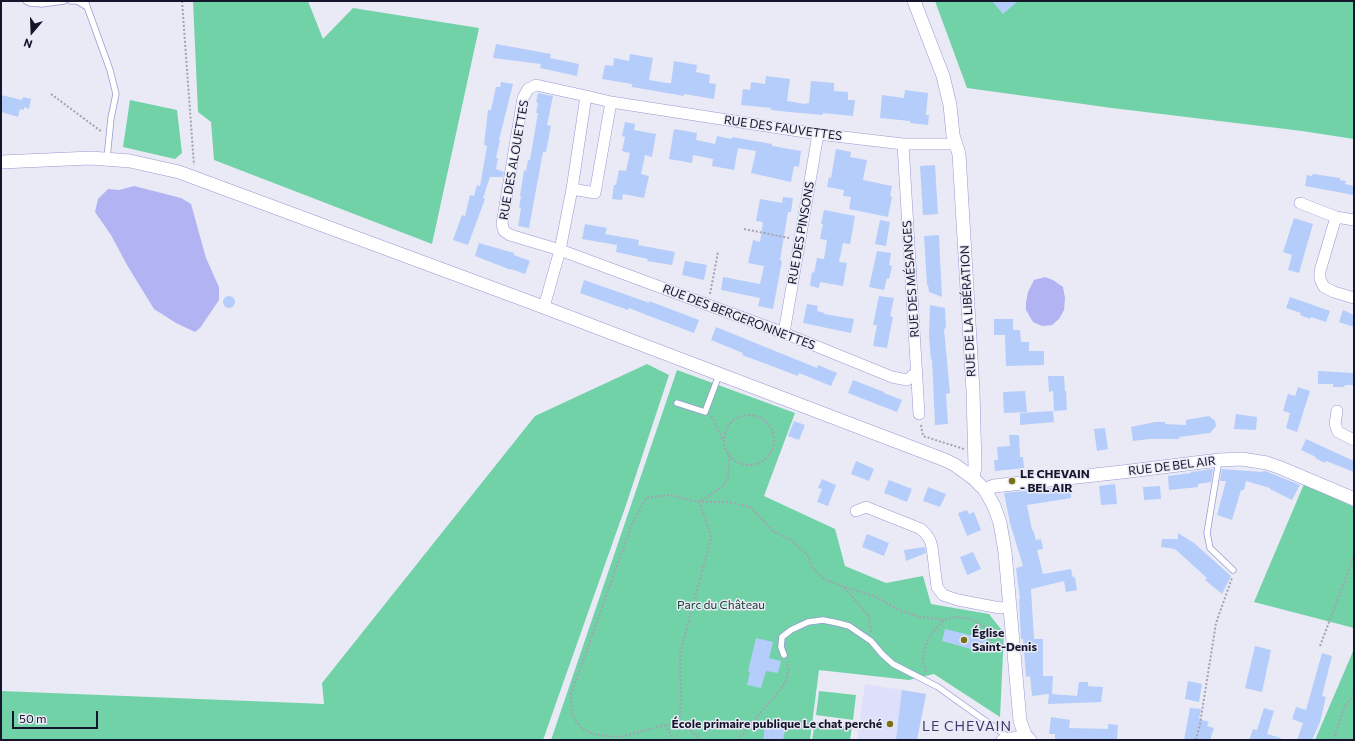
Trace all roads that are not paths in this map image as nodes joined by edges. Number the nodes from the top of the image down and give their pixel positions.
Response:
1 (26, 1) edge
2 (64, 1) edge
3 (71, 1) edge
4 (914, 1) edge
5 (86, 4) edge
6 (586, 96) junction
7 (611, 102) junction
8 (818, 134) junction
9 (903, 144) junction
10 (956, 144) junction
11 (107, 159) junction
12 (1, 162) edge
13 (572, 189) junction
14 (1300, 203) dead end
15 (1336, 217) junction
16 (1354, 220) edge
17 (560, 250) junction
18 (1354, 298) edge
19 (544, 307) junction
20 (784, 333) junction
21 (917, 372) junction
22 (719, 374) junction
23 (677, 403) dead end
24 (1338, 410) dead end
25 (919, 414) road end
26 (1354, 440) edge
27 (1219, 460) junction
28 (973, 478) junction
29 (985, 490) junction
30 (1354, 499) edge
31 (856, 511) dead end
32 (1233, 570) road end
33 (1010, 607) junction
34 (784, 655) road end
35 (1027, 737) edge
36 (1005, 739) edge

1 - 2 lane
3 - 5 lane
4 - 10 street, RUE DE LA LIBÉRATION
5 - 11 lane
6 - 7 street, RUE DES FAUVETTES
6 - 13 street
6 - 17 street, RUE DES ALOUETTES
7 - 8 street, RUE DES FAUVETTES
7 - 13 street
8 - 9 street, RUE DES FAUVETTES
8 - 20 street, RUE DES PINSONS
9 - 10 street, RUE DES FAUVETTES
9 - 21 street, RUE DES MÉSANGES
10 - 28 street, RUE DE LA LIBÉRATION
11 - 12 street
11 - 19 street
13 - 17 street
14 - 15 street
15 - 16 street
15 - 18 street
17 - 19 street
17 - 20 street, RUE DES BERGERONNETTES
19 - 22 street
20 - 21 street, RUE DES BERGERONNETTES
21 - 25 street, RUE DES MÉSANGES
22 - 23 lane
22 - 28 street
24 - 26 street
27 - 29 street, RUE DE BEL AIR
27 - 30 street, RUE DE BEL AIR
27 - 32 lane
28 - 29 street
29 - 33 street
31 - 33 street
33 - 35 street
34 - 36 lane
35 - 36 street

